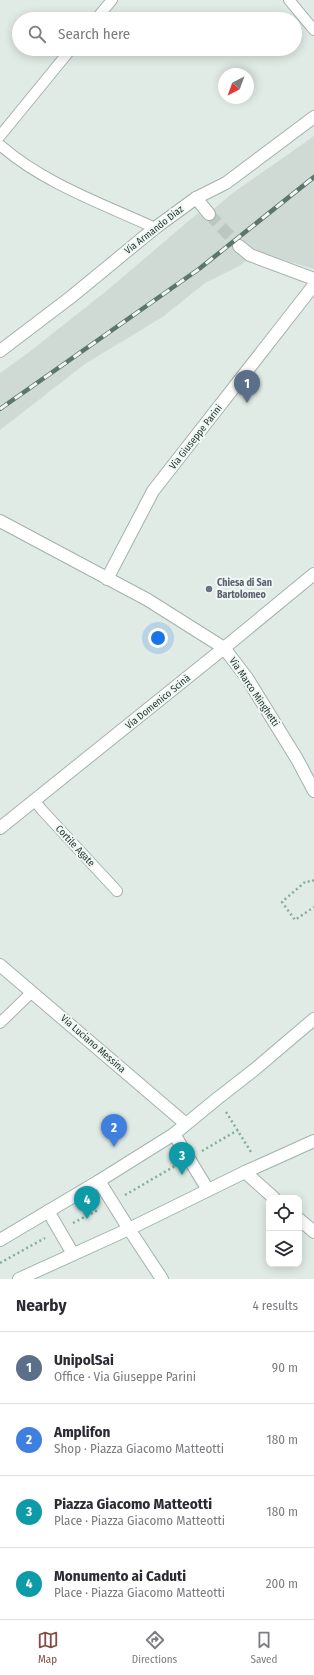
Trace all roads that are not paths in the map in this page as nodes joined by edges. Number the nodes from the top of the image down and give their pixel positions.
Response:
1 (112, 0) edge
2 (289, 0) edge
3 (102, 12) edge
4 (299, 12) edge
5 (302, 16) edge
6 (314, 30) edge
7 (66, 56) edge
8 (314, 117) edge
9 (0, 136) edge
10 (0, 145) edge
11 (196, 198) junction
12 (209, 214) tunnel mouth
13 (155, 228) junction
14 (239, 246) tunnel mouth
15 (314, 279) edge
16 (314, 285) edge
17 (0, 351) edge
18 (0, 521) edge
19 (314, 574) edge
20 (107, 579) junction
21 (224, 648) junction
22 (314, 791) edge
23 (34, 800) junction
24 (0, 828) edge
25 (117, 890) dead end
26 (0, 965) edge
27 (32, 992) junction
28 (314, 1019) edge
29 (0, 1023) edge
30 (186, 1124) junction
31 (174, 1134) junction
32 (314, 1141) edge
33 (245, 1172) junction
34 (99, 1181) junction
35 (208, 1190) junction
36 (271, 1195) edge
37 (48, 1211) junction
38 (302, 1222) edge
39 (129, 1229) junction
40 (314, 1232) edge
41 (0, 1240) edge
42 (73, 1254) junction
43 (19, 1279) edge
44 (162, 1279) edge

1 - 3 lane
2 - 4 lane
5 - 6 lane
7 - 9 lane
8 - 11 street, Via Armando Diaz
10 - 13 lane
11 - 12 street
11 - 13 street, Via Armando Diaz
13 - 17 street, Via Armando Diaz
14 - 15 street
16 - 20 street, Via Giuseppe Parini
18 - 20 street, Via Marco Minghetti
19 - 21 street, Via Domenico Scinà
20 - 21 street, Via Marco Minghetti
21 - 22 street, Via Marco Minghetti
21 - 23 street, Via Domenico Scinà
23 - 24 street, Via Domenico Scinà
23 - 25 lane, Cortile Agate
26 - 27 street, Via Luciano Messina
27 - 29 lane
27 - 30 street, Via Luciano Messina
28 - 30 street
30 - 31 street
31 - 34 street
31 - 35 street
32 - 33 street
33 - 35 street
33 - 36 street
34 - 37 street
34 - 39 street
35 - 39 street
37 - 41 street
37 - 42 street
38 - 40 street
39 - 42 street
39 - 44 street
42 - 43 street

